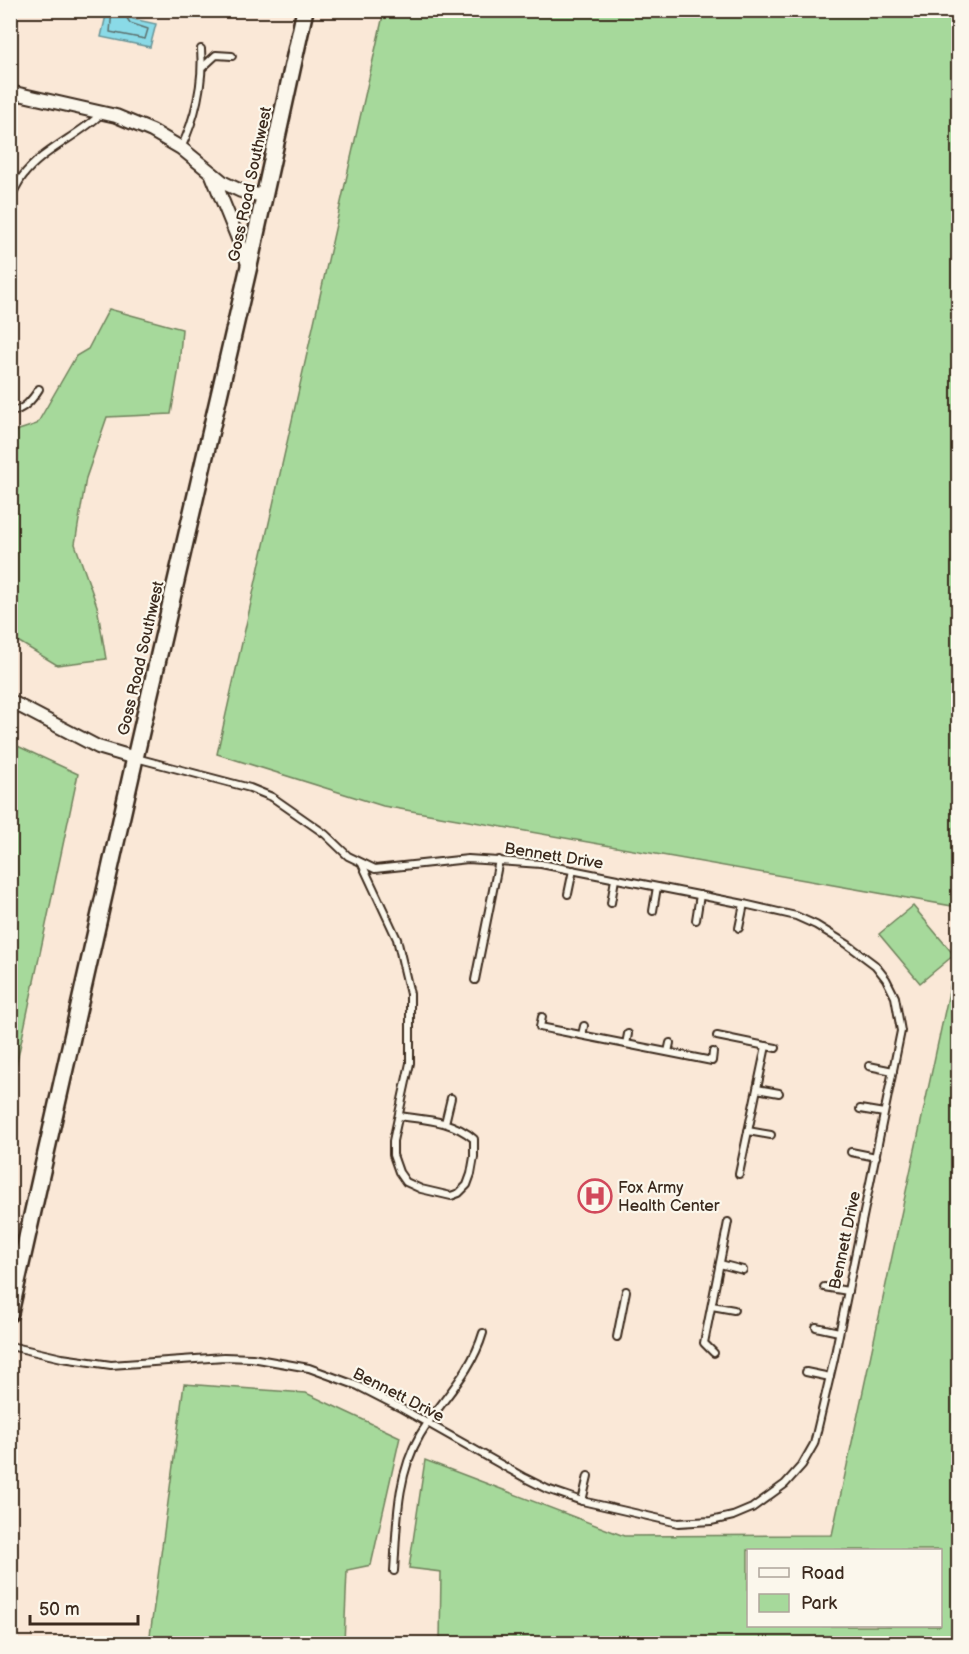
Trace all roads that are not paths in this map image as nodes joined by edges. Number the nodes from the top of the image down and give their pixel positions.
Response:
1 (305, 10) edge
2 (201, 49) dead end
3 (232, 56) dead end
4 (203, 67) junction
5 (10, 92) edge
6 (102, 112) junction
7 (181, 148) junction
8 (211, 174) junction
9 (263, 196) junction
10 (10, 198) edge
11 (249, 266) junction
12 (39, 389) dead end
13 (10, 412) edge
14 (10, 701) edge
15 (135, 758) junction
16 (499, 860) junction
17 (362, 864) junction
18 (573, 870) junction
19 (615, 879) junction
20 (657, 887) junction
21 (568, 894) dead end
22 (700, 895) junction
23 (610, 903) dead end
24 (744, 904) junction
25 (653, 911) dead end
26 (696, 920) dead end
27 (739, 928) dead end
28 (475, 980) dead end
29 (542, 1017) dead end
30 (584, 1026) dead end
31 (628, 1034) dead end
32 (582, 1035) junction
33 (717, 1036) dead end
34 (670, 1043) dead end
35 (626, 1044) junction
36 (766, 1046) junction
37 (776, 1048) dead end
38 (668, 1052) junction
39 (713, 1052) dead end
40 (869, 1066) dead end
41 (893, 1071) junction
42 (757, 1089) junction
43 (779, 1093) dead end
44 (451, 1098) dead end
45 (860, 1109) dead end
46 (884, 1113) junction
47 (399, 1116) junction
48 (445, 1123) junction
49 (748, 1131) junction
50 (771, 1136) dead end
51 (851, 1152) dead end
52 (876, 1156) junction
53 (739, 1173) dead end
54 (728, 1222) dead end
55 (720, 1264) junction
56 (743, 1270) dead end
57 (824, 1287) dead end
58 (626, 1291) dead end
59 (848, 1291) junction
60 (712, 1306) junction
61 (734, 1310) dead end
62 (10, 1314) edge
63 (816, 1327) dead end
64 (839, 1332) junction
65 (483, 1334) dead end
66 (617, 1337) dead end
67 (10, 1346) edge
68 (714, 1353) dead end
69 (806, 1372) dead end
70 (830, 1377) junction
71 (428, 1423) junction
72 (588, 1476) dead end
73 (582, 1501) junction
74 (394, 1571) dead end

1 - 9 street, Goss Road Southwest
2 - 4 lane
3 - 4 lane
4 - 7 lane
5 - 6 street
6 - 7 street
6 - 10 lane
7 - 8 street
8 - 9 street
8 - 11 street
9 - 11 street, Goss Road Southwest
11 - 15 street, Goss Road Southwest
12 - 13 lane
14 - 15 street
15 - 17 lane, Bennett Drive
15 - 62 street, Goss Road Southwest
16 - 17 lane, Bennett Drive
16 - 18 lane, Bennett Drive
16 - 28 lane
17 - 47 lane
18 - 19 lane, Bennett Drive
18 - 21 lane
19 - 20 lane, Bennett Drive
19 - 23 lane
20 - 22 lane, Bennett Drive
20 - 25 lane
22 - 24 lane, Bennett Drive
22 - 26 lane
24 - 27 lane
24 - 41 lane, Bennett Drive
29 - 32 lane
30 - 32 lane
31 - 35 lane
32 - 35 lane
33 - 36 lane
34 - 38 lane
35 - 38 lane
36 - 37 lane
36 - 42 lane
38 - 39 lane
40 - 41 lane
41 - 46 lane, Bennett Drive
42 - 43 lane
42 - 49 lane
44 - 48 lane
45 - 46 lane
46 - 52 lane, Bennett Drive
47 - 48 lane
47 - 48 lane
49 - 50 lane
49 - 53 lane
51 - 52 lane
52 - 59 lane, Bennett Drive
54 - 55 lane
55 - 56 lane
55 - 60 lane
57 - 59 lane
58 - 66 lane
59 - 64 lane, Bennett Drive
60 - 61 lane
60 - 68 lane
63 - 64 lane
64 - 70 lane, Bennett Drive
65 - 71 lane
67 - 71 lane, Bennett Drive
69 - 70 lane
70 - 73 lane, Bennett Drive
71 - 73 lane, Bennett Drive
71 - 74 lane
72 - 73 lane

